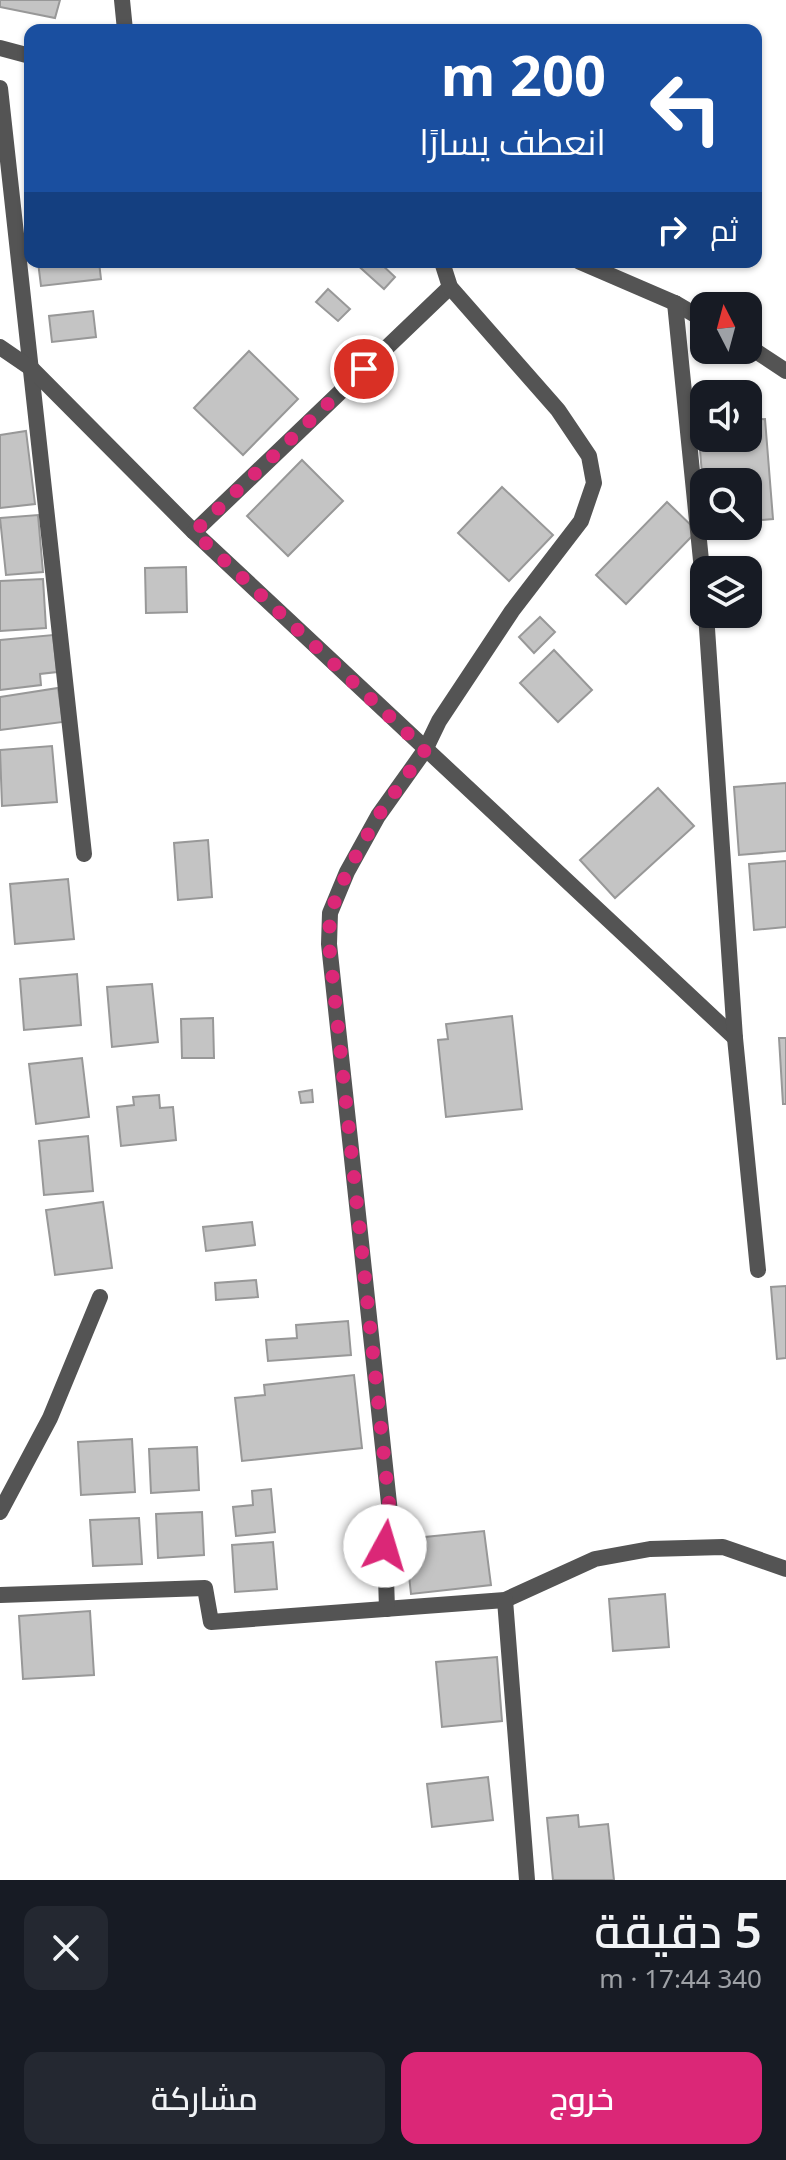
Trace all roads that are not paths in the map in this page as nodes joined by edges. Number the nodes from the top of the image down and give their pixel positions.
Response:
1 (122, 0) edge
2 (124, 24) edge
3 (0, 48) edge
4 (24, 54) edge
5 (0, 88) edge
6 (444, 268) edge
7 (594, 268) edge
8 (450, 287) junction
9 (675, 303) junction
10 (690, 312) edge
11 (0, 347) edge
12 (762, 355) edge
13 (32, 369) junction
14 (786, 371) edge
15 (194, 532) junction
16 (701, 556) edge
17 (707, 628) edge
18 (425, 750) junction
19 (84, 854) dead end
20 (735, 1038) junction
21 (758, 1270) dead end
22 (100, 1297) dead end
23 (0, 1512) edge
24 (786, 1569) edge
25 (0, 1595) edge
26 (505, 1600) junction
27 (387, 1609) junction
28 (527, 1880) edge

1 - 2 street
3 - 4 street
5 - 13 street
6 - 8 street
7 - 9 street
8 - 15 street
8 - 18 street
9 - 10 street
9 - 16 street
11 - 13 street
12 - 14 street
13 - 15 street
13 - 19 street
15 - 18 street
17 - 20 street
18 - 20 street
18 - 27 street
20 - 21 street
22 - 23 street
24 - 26 street
25 - 27 street
26 - 27 street
26 - 28 street

